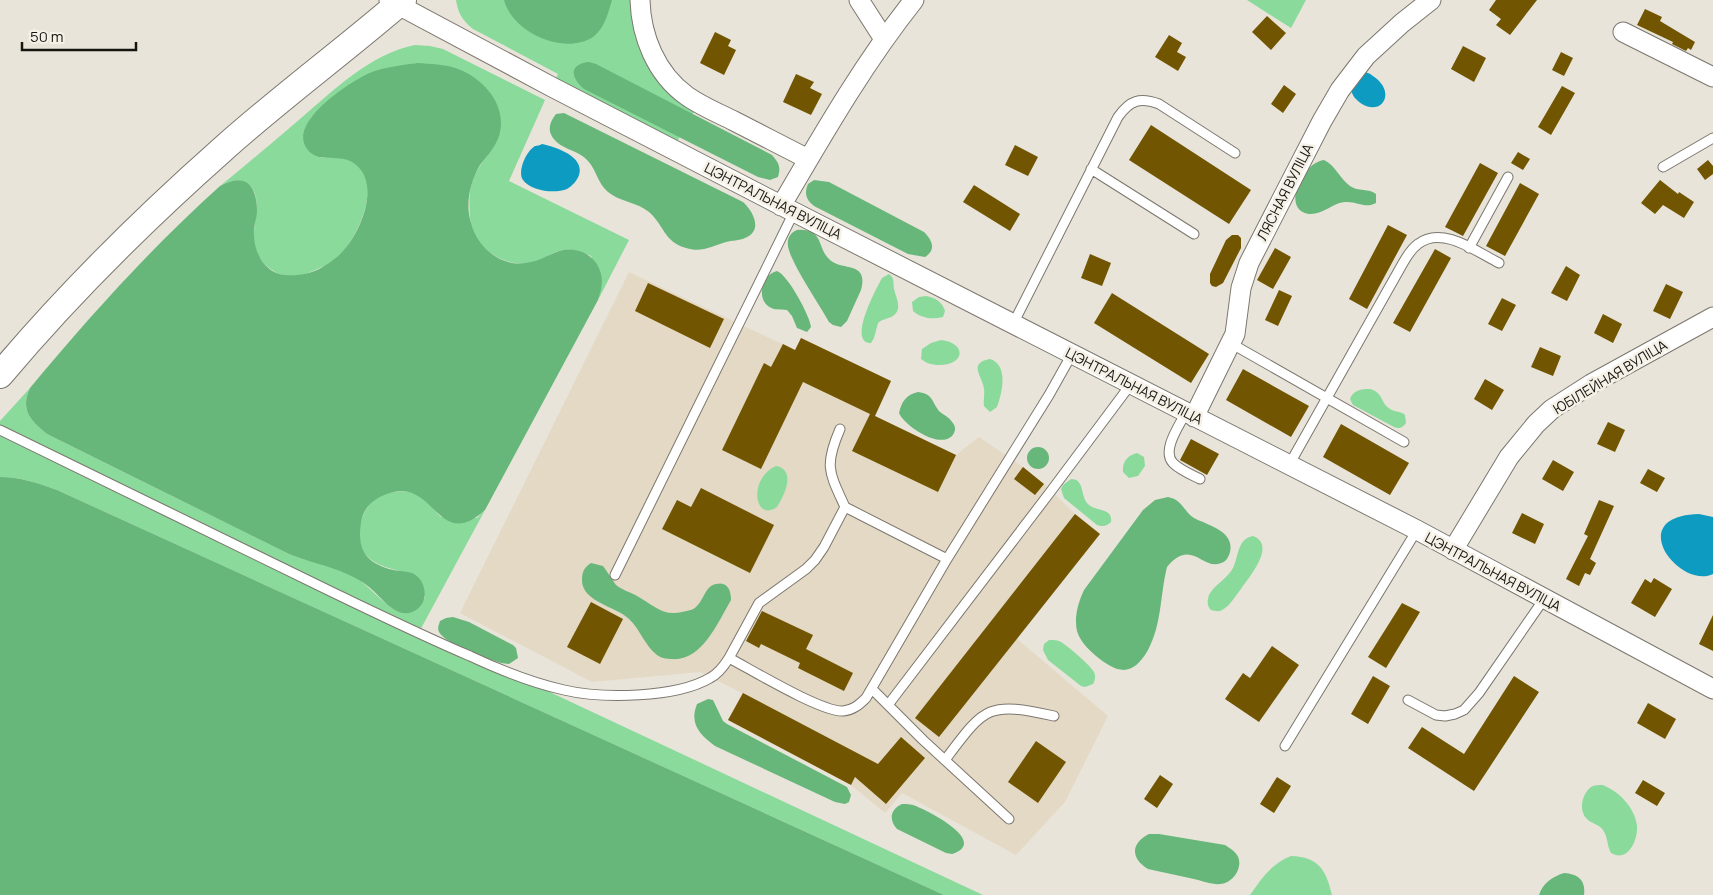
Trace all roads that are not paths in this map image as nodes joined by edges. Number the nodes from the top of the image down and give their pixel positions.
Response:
1 (640, 0) edge
2 (859, 0) edge
3 (914, 0) edge
4 (1431, 0) edge
5 (397, 2) edge
6 (1623, 32) dead end
7 (884, 39) junction
8 (1713, 77) edge
9 (1713, 138) edge
10 (1235, 153) dead end
11 (808, 159) junction
12 (1663, 167) dead end
13 (1091, 169) junction
14 (1508, 177) dead end
15 (787, 209) junction
16 (1194, 234) dead end
17 (1469, 248) junction
18 (1499, 263) dead end
19 (1713, 317) edge
20 (1013, 324) junction
21 (1232, 344) junction
22 (1072, 354) junction
23 (0, 375) edge
24 (1131, 384) junction
25 (1327, 398) junction
26 (1190, 414) junction
27 (840, 429) dead end
28 (0, 430) edge
29 (1404, 442) dead end
30 (1289, 465) junction
31 (1200, 479) dead end
32 (845, 507) junction
33 (1417, 530) junction
34 (1453, 550) junction
35 (947, 559) junction
36 (614, 575) dead end
37 (1544, 599) junction
38 (729, 658) junction
39 (872, 689) junction
40 (1713, 689) edge
41 (1408, 700) dead end
42 (888, 705) junction
43 (1054, 716) dead end
44 (1285, 746) dead end
45 (945, 760) junction
46 (1009, 818) dead end

1 - 11 street
2 - 7 street
3 - 7 street
4 - 21 street, ЛЯСНАЯ ВУЛІЦА
5 - 15 street, ЦЭНТРАЛЬНАЯ ВУЛІЦА
5 - 23 main road
6 - 8 street
7 - 11 street
9 - 12 lane
10 - 13 lane
11 - 15 street
13 - 16 lane
13 - 20 lane
14 - 17 lane
15 - 20 street, ЦЭНТРАЛЬНАЯ ВУЛІЦА
15 - 36 lane
17 - 18 lane
17 - 25 lane
19 - 34 street, ЮБІЛЕЙНАЯ ВУЛІЦА
20 - 22 street, ЦЭНТРАЛЬНАЯ ВУЛІЦА
21 - 25 lane
21 - 26 street, ЛЯСНАЯ ВУЛІЦА
22 - 24 street, ЦЭНТРАЛЬНАЯ ВУЛІЦА
22 - 35 lane
24 - 26 street, ЦЭНТРАЛЬНАЯ ВУЛІЦА
24 - 42 lane
25 - 29 lane
25 - 30 lane
26 - 30 street, ЦЭНТРАЛЬНАЯ ВУЛІЦА
26 - 31 lane
27 - 32 lane
28 - 38 lane
30 - 33 street, ЦЭНТРАЛЬНАЯ ВУЛІЦА
32 - 35 lane
32 - 38 lane
33 - 34 street, ЦЭНТРАЛЬНАЯ ВУЛІЦА
33 - 44 lane
34 - 37 street, ЦЭНТРАЛЬНАЯ ВУЛІЦА
35 - 39 lane
37 - 40 street, ЦЭНТРАЛЬНАЯ ВУЛІЦА
37 - 41 lane
38 - 39 lane
39 - 42 lane
42 - 45 lane
43 - 45 lane
45 - 46 lane

